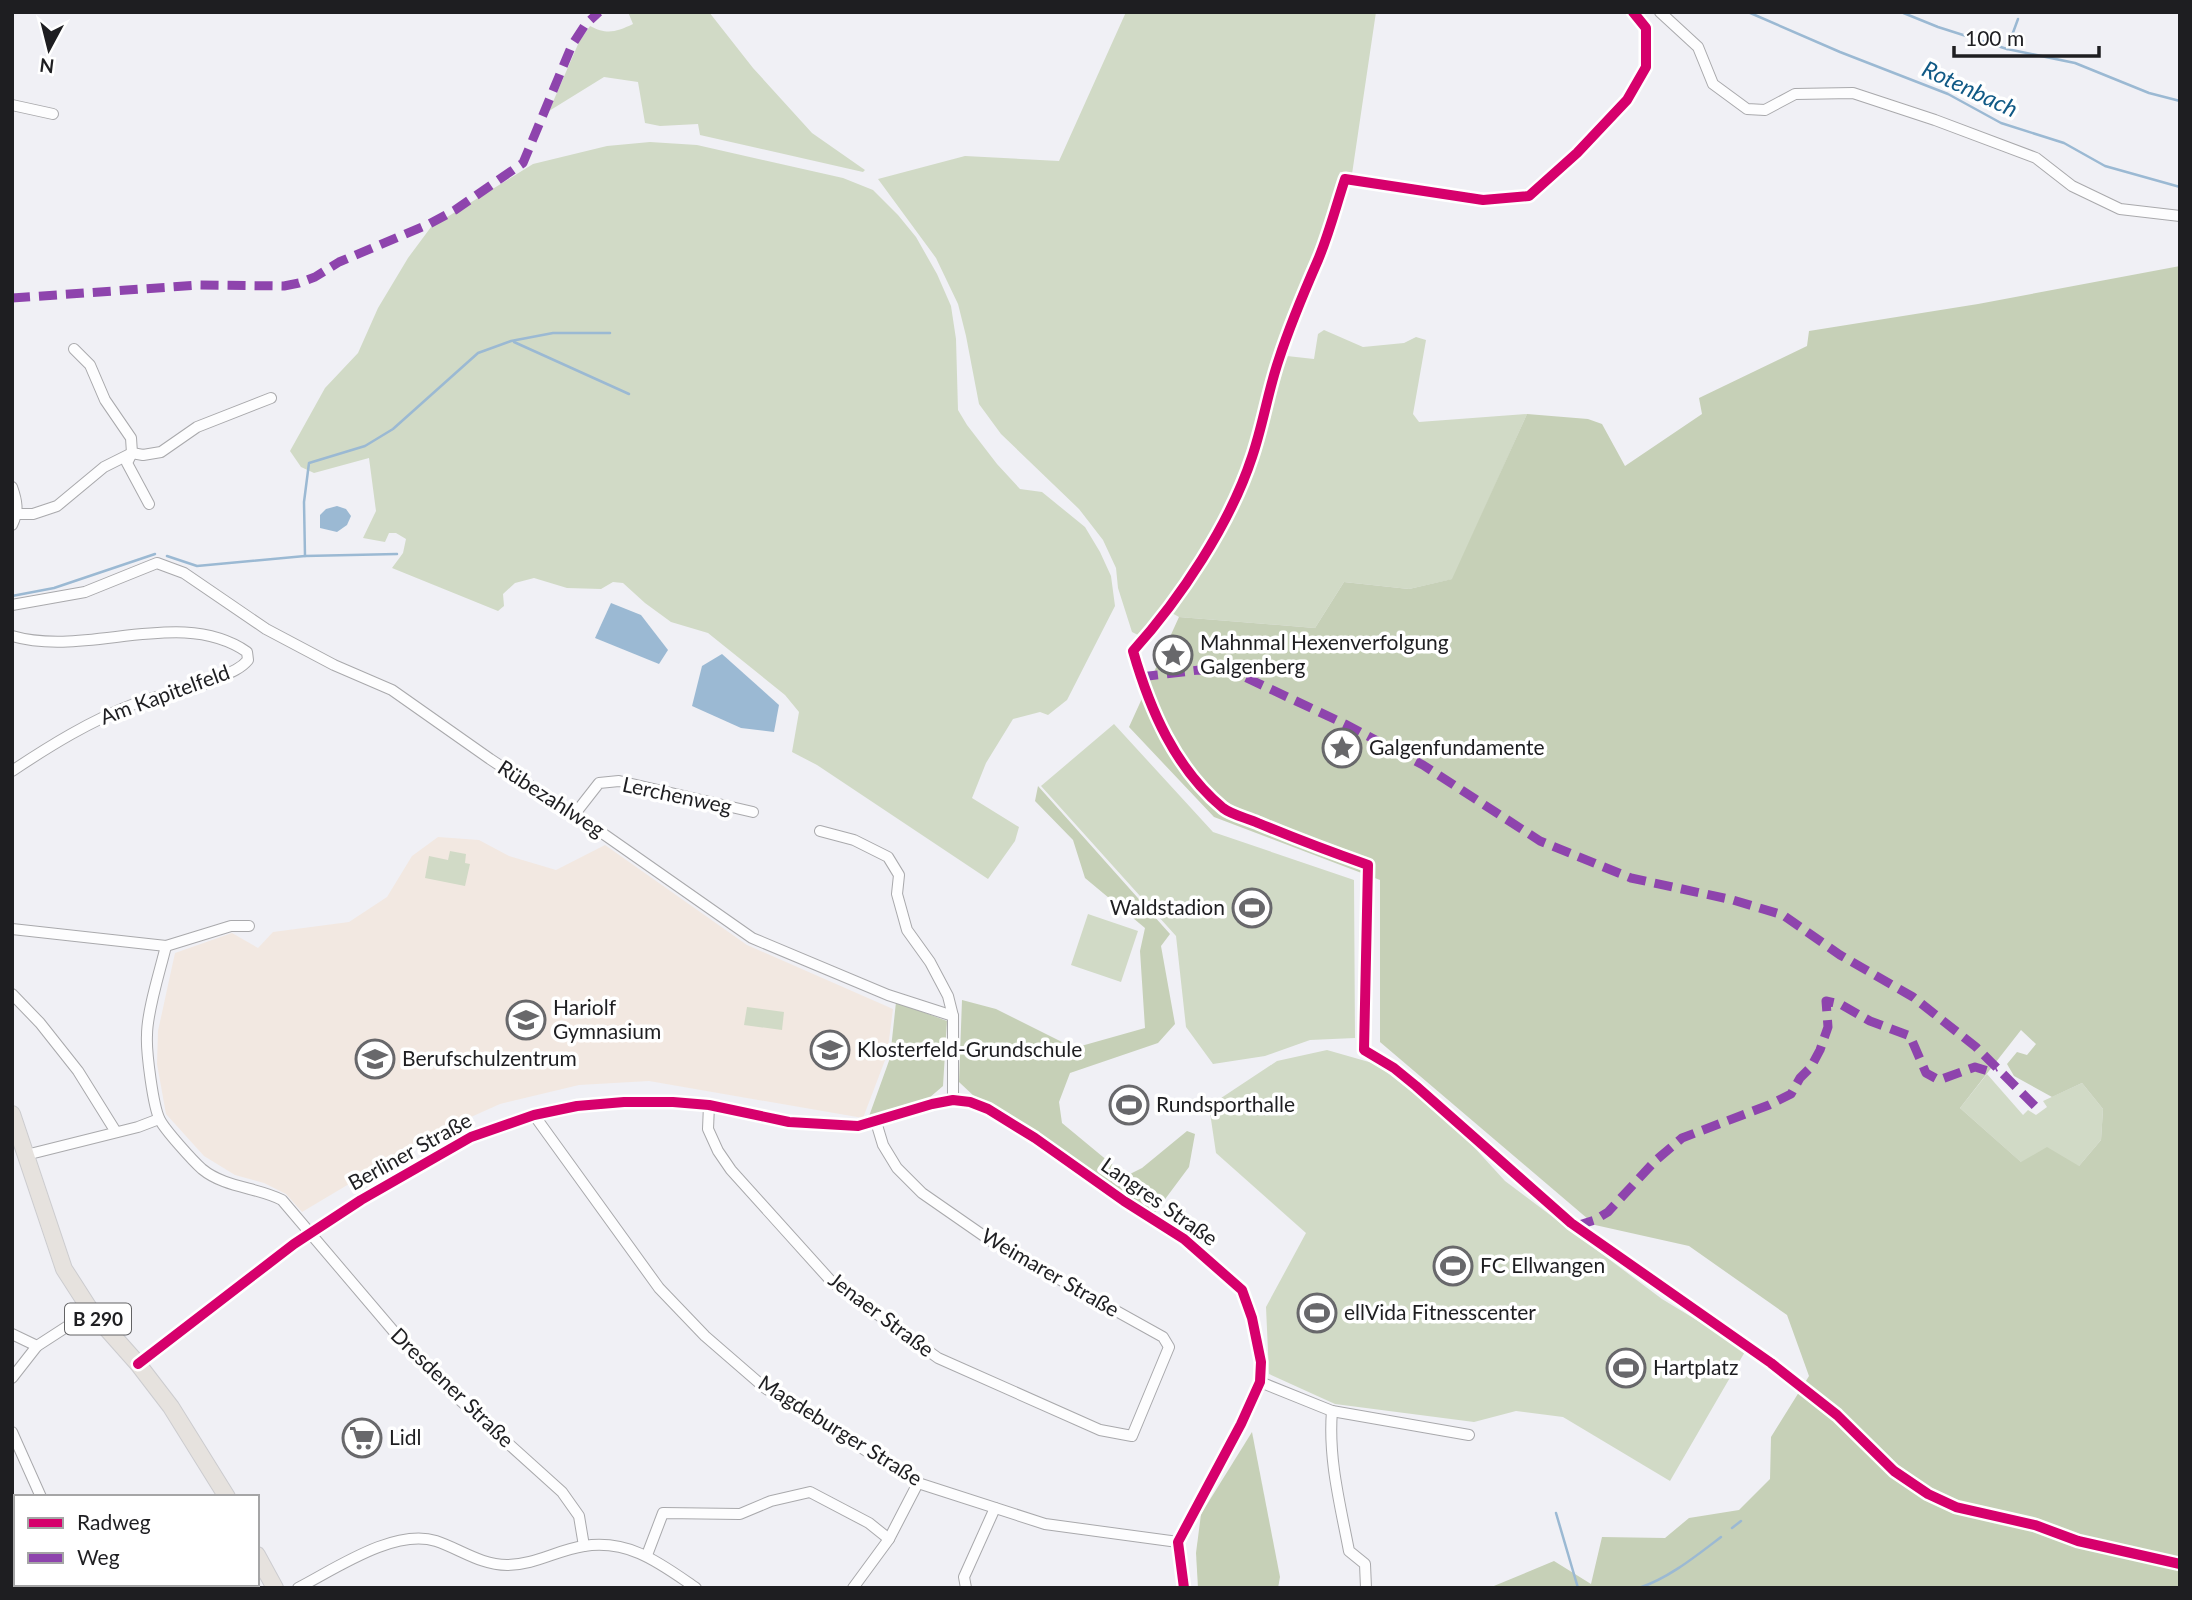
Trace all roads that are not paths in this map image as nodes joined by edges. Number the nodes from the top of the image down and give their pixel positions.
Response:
1 (1660, 12) edge
2 (12, 106) edge
3 (53, 114) dead end
4 (2180, 216) edge
5 (74, 349) dead end
6 (271, 397) dead end
7 (132, 453) junction
8 (12, 487) edge
9 (149, 504) dead end
10 (17, 514) junction
11 (12, 525) edge
12 (12, 605) edge
13 (12, 636) edge
14 (12, 771) edge
15 (753, 812) dead end
16 (575, 815) junction
17 (820, 831) dead end
18 (249, 926) dead end
19 (12, 929) edge
20 (166, 946) junction
21 (12, 994) edge
22 (953, 1016) junction
23 (953, 1100) junction
24 (709, 1105) junction
25 (534, 1115) junction
26 (159, 1119) junction
27 (13, 1121) edge
28 (876, 1122) junction
29 (116, 1132) junction
30 (26, 1156) junction
31 (310, 1234) junction
32 (91, 1311) junction
33 (12, 1334) edge
34 (37, 1346) junction
35 (138, 1364) junction
36 (12, 1378) edge
37 (1260, 1382) junction
38 (1332, 1411) junction
39 (12, 1432) edge
40 (1469, 1435) dead end
41 (1132, 1436) joint
42 (918, 1483) junction
43 (40, 1495) edge
44 (226, 1495) edge
45 (995, 1508) junction
46 (889, 1539) junction
47 (1178, 1542) junction
48 (584, 1546) junction
49 (647, 1555) junction
50 (259, 1559) edge
51 (275, 1588) edge
52 (298, 1588) edge
53 (696, 1588) edge
54 (854, 1588) edge
55 (966, 1588) edge
56 (1184, 1588) edge
57 (1366, 1588) edge

1 - 4 street
2 - 3 street
5 - 7 street
6 - 7 street
7 - 9 street
7 - 10 street
8 - 10 street
10 - 11 street
12 - 16 street, Rübezahlweg
13 - 14 street, Am Kapitelfeld
15 - 16 street, Lerchenweg
16 - 22 street, Rübezahlweg
17 - 22 street
18 - 20 street
19 - 20 street
20 - 26 street
21 - 29 street
22 - 23 street
23 - 28 street, Berliner Straße
23 - 37 street, Langres Straße
24 - 25 street, Berliner Straße
24 - 28 street, Berliner Straße
24 - 41 street, Jenaer Straße
25 - 31 street, Berliner Straße
25 - 42 street, Magdeburger Straße
26 - 29 street
26 - 31 street, Dresdener Straße
27 - 30 main road, B 290
28 - 41 street, Weimarer Straße
29 - 30 street
30 - 32 main road, B 290
31 - 35 street, Berliner Straße
31 - 48 street, Dresdener Straße
32 - 34 street
32 - 35 main road, B 290
33 - 34 street
34 - 36 street
35 - 44 main road, B 290
37 - 38 street
37 - 47 street, Langres Straße
38 - 40 street
38 - 57 street
39 - 43 street
42 - 45 street, Magdeburger Straße
42 - 46 street
45 - 47 street, Magdeburger Straße
45 - 55 street
46 - 49 street
46 - 54 street
47 - 56 street
48 - 49 street
48 - 52 street
49 - 53 street
50 - 51 main road

